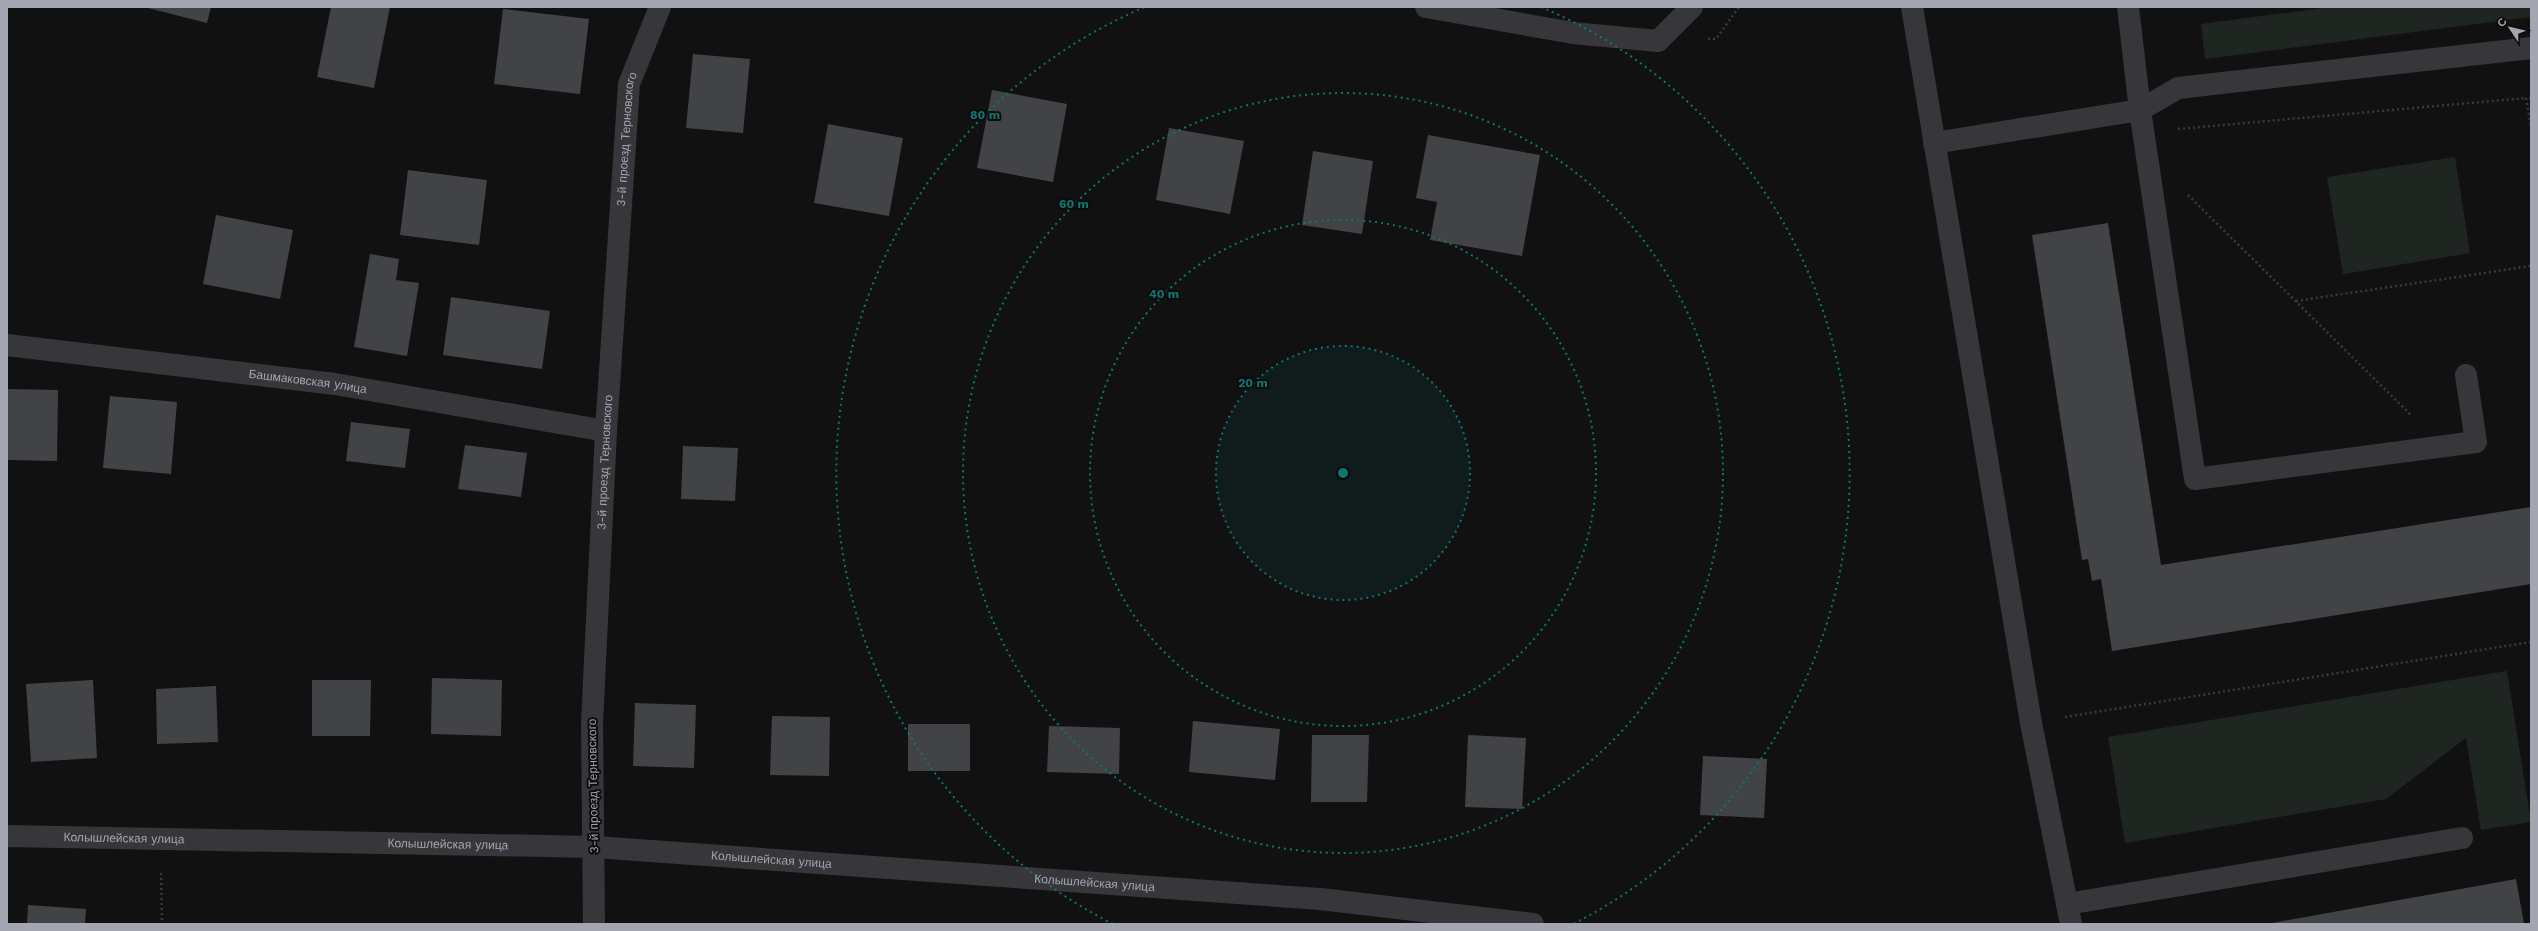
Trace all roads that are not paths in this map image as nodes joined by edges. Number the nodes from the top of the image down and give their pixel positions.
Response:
1 (660, 7) edge
2 (1426, 7) edge
3 (1692, 7) edge
4 (1912, 7) edge
5 (2128, 7) edge
6 (2531, 48) edge
7 (2140, 110) junction
8 (1934, 143) junction
9 (7, 345) edge
10 (2466, 375) dead end
11 (606, 431) junction
12 (7, 836) edge
13 (2462, 838) dead end
14 (595, 847) junction
15 (2069, 914) edge
16 (594, 924) edge
17 (1533, 924) edge

1 - 11 street, 3-й проезд Терновского
2 - 3 street
4 - 8 street
5 - 7 street
6 - 7 street
7 - 8 street
7 - 10 street
8 - 15 street
9 - 11 street, Башмаковская улица
11 - 14 street, 3-й проезд Терновского
12 - 14 street, Колышлейская улица
13 - 15 street
14 - 16 street, 3-й проезд Терновского
14 - 17 street, Колышлейская улица

